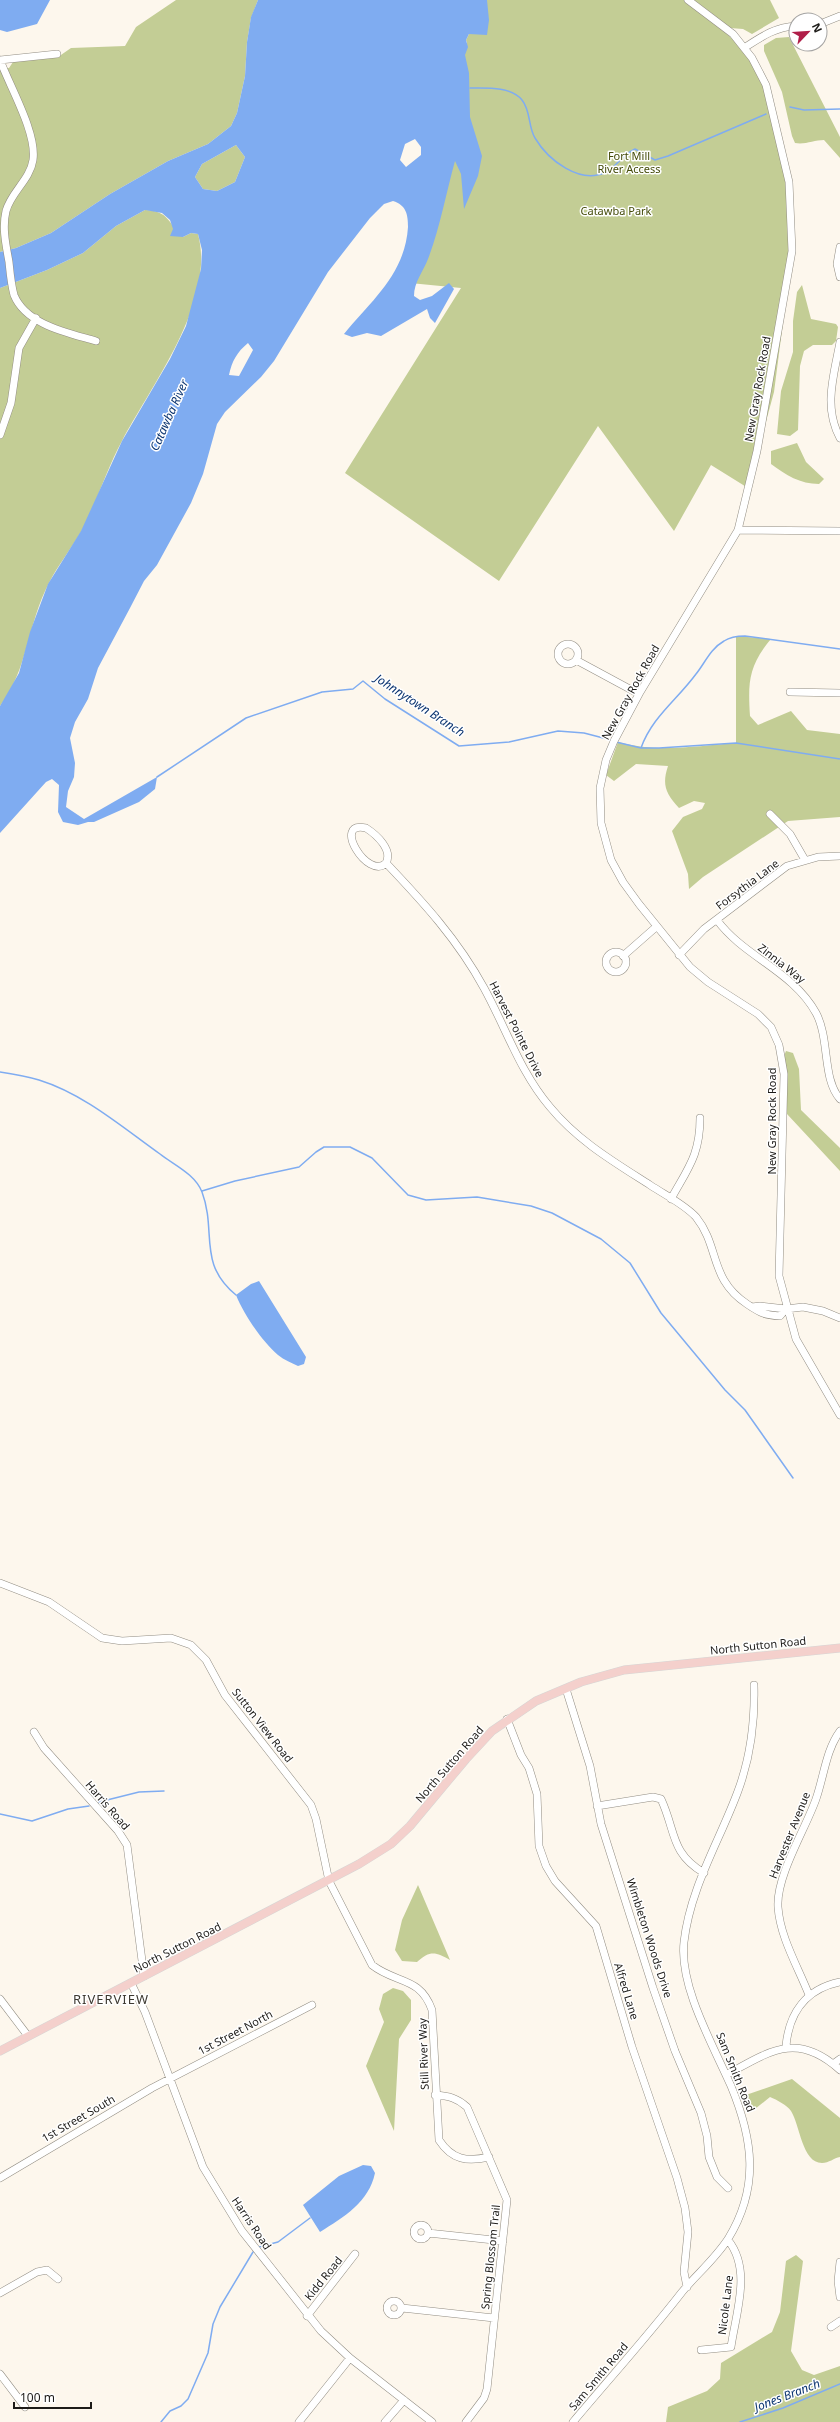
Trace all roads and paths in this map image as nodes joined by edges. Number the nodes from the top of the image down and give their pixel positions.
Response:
1 (688, 0) edge
2 (840, 16) edge
3 (828, 21) edge
4 (788, 27) edge
5 (744, 48) junction
6 (57, 54) dead end
7 (0, 60) edge
8 (840, 247) edge
9 (840, 277) edge
10 (36, 318) junction
11 (96, 341) dead end
12 (840, 342) edge
13 (0, 436) edge
14 (840, 438) edge
15 (738, 530) junction
16 (840, 531) edge
17 (576, 660) dead end
18 (790, 692) dead end
19 (840, 693) edge
20 (639, 694) junction
21 (770, 814) dead end
22 (840, 856) edge
23 (805, 860) junction
24 (386, 863) junction
25 (717, 920) junction
26 (656, 927) junction
27 (679, 955) junction
28 (623, 956) dead end
29 (840, 1099) edge
30 (700, 1118) dead end
31 (671, 1199) junction
32 (786, 1309) junction
33 (840, 1318) edge
34 (840, 1415) edge
35 (0, 1583) edge
36 (840, 1648) edge
37 (754, 1685) dead end
38 (566, 1689) junction
39 (507, 1720) junction
40 (840, 1730) edge
41 (34, 1732) dead end
42 (597, 1806) junction
43 (704, 1873) junction
44 (329, 1881) junction
45 (144, 1976) junction
46 (840, 1982) edge
47 (131, 1983) junction
48 (809, 1995) junction
49 (0, 1999) edge
50 (312, 2005) dead end
51 (28, 2036) junction
52 (786, 2046) junction
53 (0, 2051) edge
54 (840, 2059) edge
55 (833, 2064) junction
56 (840, 2070) edge
57 (726, 2075) junction
58 (169, 2079) junction
59 (435, 2095) junction
60 (489, 2157) junction
61 (0, 2178) edge
62 (728, 2188) dead end
63 (428, 2233) dead end
64 (728, 2240) junction
65 (503, 2241) junction
66 (355, 2254) dead end
67 (840, 2262) edge
68 (58, 2278) dead end
69 (687, 2287) junction
70 (0, 2293) edge
71 (840, 2297) edge
72 (402, 2308) dead end
73 (307, 2316) junction
74 (494, 2318) junction
75 (840, 2321) edge
76 (831, 2327) dead end
77 (701, 2350) dead end
78 (350, 2358) junction
79 (0, 2374) edge
80 (404, 2400) junction
81 (25, 2407) dead end
82 (300, 2422) edge
83 (385, 2422) edge
84 (432, 2422) edge
85 (466, 2422) edge
86 (573, 2422) edge

1 - 5 street, New Gray Rock Road
2 - 3 street
4 - 5 street
5 - 15 street, New Gray Rock Road
6 - 7 street
7 - 10 street
8 - 9 street
10 - 11 street
10 - 13 street
12 - 14 street
15 - 16 street
15 - 20 street, New Gray Rock Road
17 - 20 street
18 - 19 street
20 - 26 street, New Gray Rock Road
21 - 23 street
22 - 23 street, Forsythia Lane
23 - 25 street, Forsythia Lane
24 - 24 street
24 - 31 street, Harvest Pointe Drive
25 - 27 street, Forsythia Lane
25 - 29 street, Zinnia Way
26 - 27 street, New Gray Rock Road
26 - 28 street
27 - 32 street, New Gray Rock Road
30 - 31 street
31 - 32 street, Harvest Pointe Drive
32 - 33 street
32 - 34 street, New Gray Rock Road
35 - 44 street, Sutton View Road
36 - 38 main road, North Sutton Road
37 - 43 street, Sam Smith Road
38 - 39 main road, North Sutton Road
38 - 42 street, Wimbleton Woods Drive
39 - 44 main road, North Sutton Road
39 - 69 street, Alfred Lane
40 - 48 street, Harvester Avenue
41 - 45 street, Harris Road
42 - 43 street
42 - 62 street, Wimbleton Woods Drive
43 - 57 street, Sam Smith Road
44 - 45 main road, North Sutton Road
44 - 59 street, Still River Way
45 - 47 main road, North Sutton Road
46 - 48 street
47 - 51 main road, North Sutton Road
47 - 58 street, Harris Road
48 - 52 street
49 - 51 street
50 - 58 street, 1st Street North
51 - 53 main road, North Sutton Road
52 - 55 street
52 - 57 street
54 - 55 street
55 - 56 street
57 - 64 street, Sam Smith Road
58 - 61 street, 1st Street South
58 - 73 street, Harris Road
59 - 60 street, Spring Blossom Trail
59 - 60 street, Still River Way
60 - 65 street, Spring Blossom Trail
63 - 65 street
64 - 69 street, Sam Smith Road
64 - 77 street, Nicole Lane
65 - 74 street, Spring Blossom Trail
66 - 73 street, Kidd Road
67 - 71 street
68 - 70 street
69 - 86 street, Sam Smith Road
72 - 74 street
73 - 78 street, Harris Road
74 - 85 street, Spring Blossom Trail
75 - 76 street
78 - 80 street, Harris Road
78 - 82 street
79 - 81 street
80 - 83 street
80 - 84 street, Harris Road

